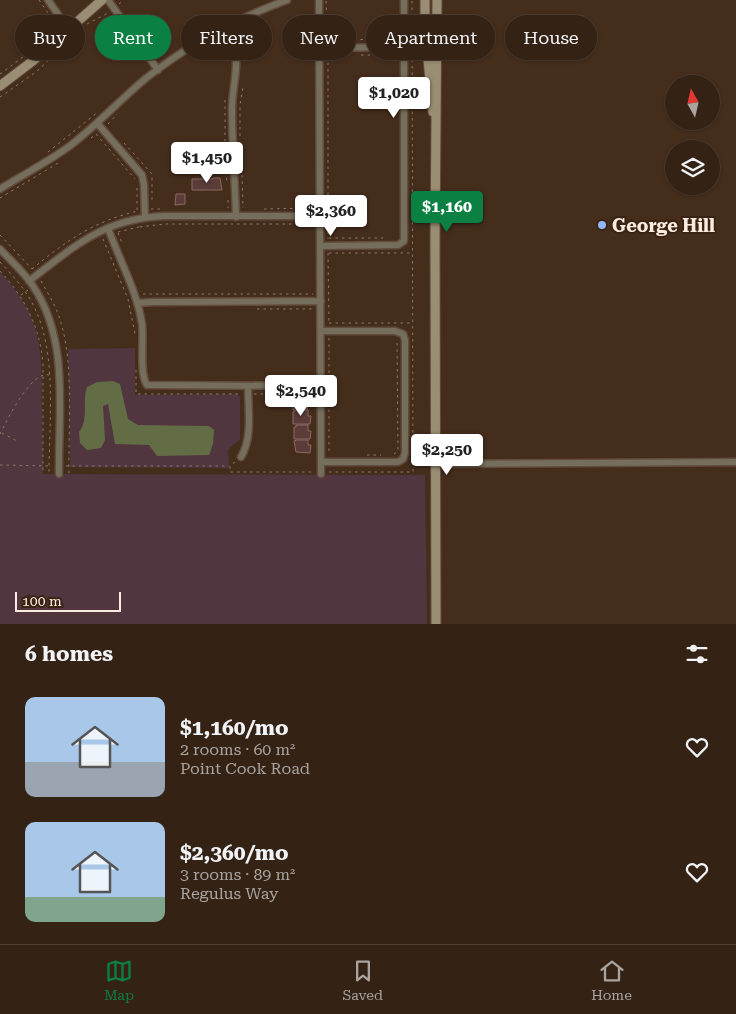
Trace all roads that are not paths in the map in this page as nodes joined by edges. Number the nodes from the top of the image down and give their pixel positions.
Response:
1 (48, 0) edge
2 (102, 0) edge
3 (108, 0) edge
4 (287, 0) edge
5 (319, 0) edge
6 (404, 0) edge
7 (425, 0) edge
8 (437, 0) edge
9 (59, 15) edge
10 (252, 15) edge
11 (319, 15) edge
12 (404, 15) edge
13 (85, 18) edge
14 (181, 53) edge
15 (34, 60) edge
16 (235, 60) edge
17 (320, 60) edge
18 (404, 60) edge
19 (158, 70) junction
20 (0, 86) edge
21 (99, 126) junction
22 (436, 137) junction
23 (0, 189) edge
24 (236, 216) junction
25 (321, 216) junction
26 (145, 218) junction
27 (108, 228) junction
28 (0, 248) edge
29 (326, 248) junction
30 (29, 281) junction
31 (133, 300) junction
32 (321, 301) junction
33 (321, 331) junction
34 (248, 386) junction
35 (321, 386) junction
36 (241, 457) road end
37 (321, 462) junction
38 (736, 462) edge
39 (436, 464) junction
40 (321, 473) road end
41 (59, 474) dead end
42 (436, 624) edge

1 - 9 street
2 - 13 main road
3 - 19 street
4 - 10 street
5 - 11 street
6 - 12 street
7 - 22 main road
8 - 22 main road
14 - 19 street
15 - 20 main road
16 - 24 street
17 - 25 street
18 - 29 street
19 - 21 street
21 - 23 street
21 - 26 street
22 - 39 main road
24 - 25 street
24 - 26 street
25 - 29 street
26 - 27 street
27 - 30 street
27 - 31 street
28 - 30 street
29 - 32 street
30 - 41 street
31 - 32 street
31 - 34 street
32 - 33 street
33 - 35 street
33 - 37 street
34 - 35 street
34 - 36 street
35 - 37 street
37 - 40 street
38 - 39 street
39 - 42 main road

